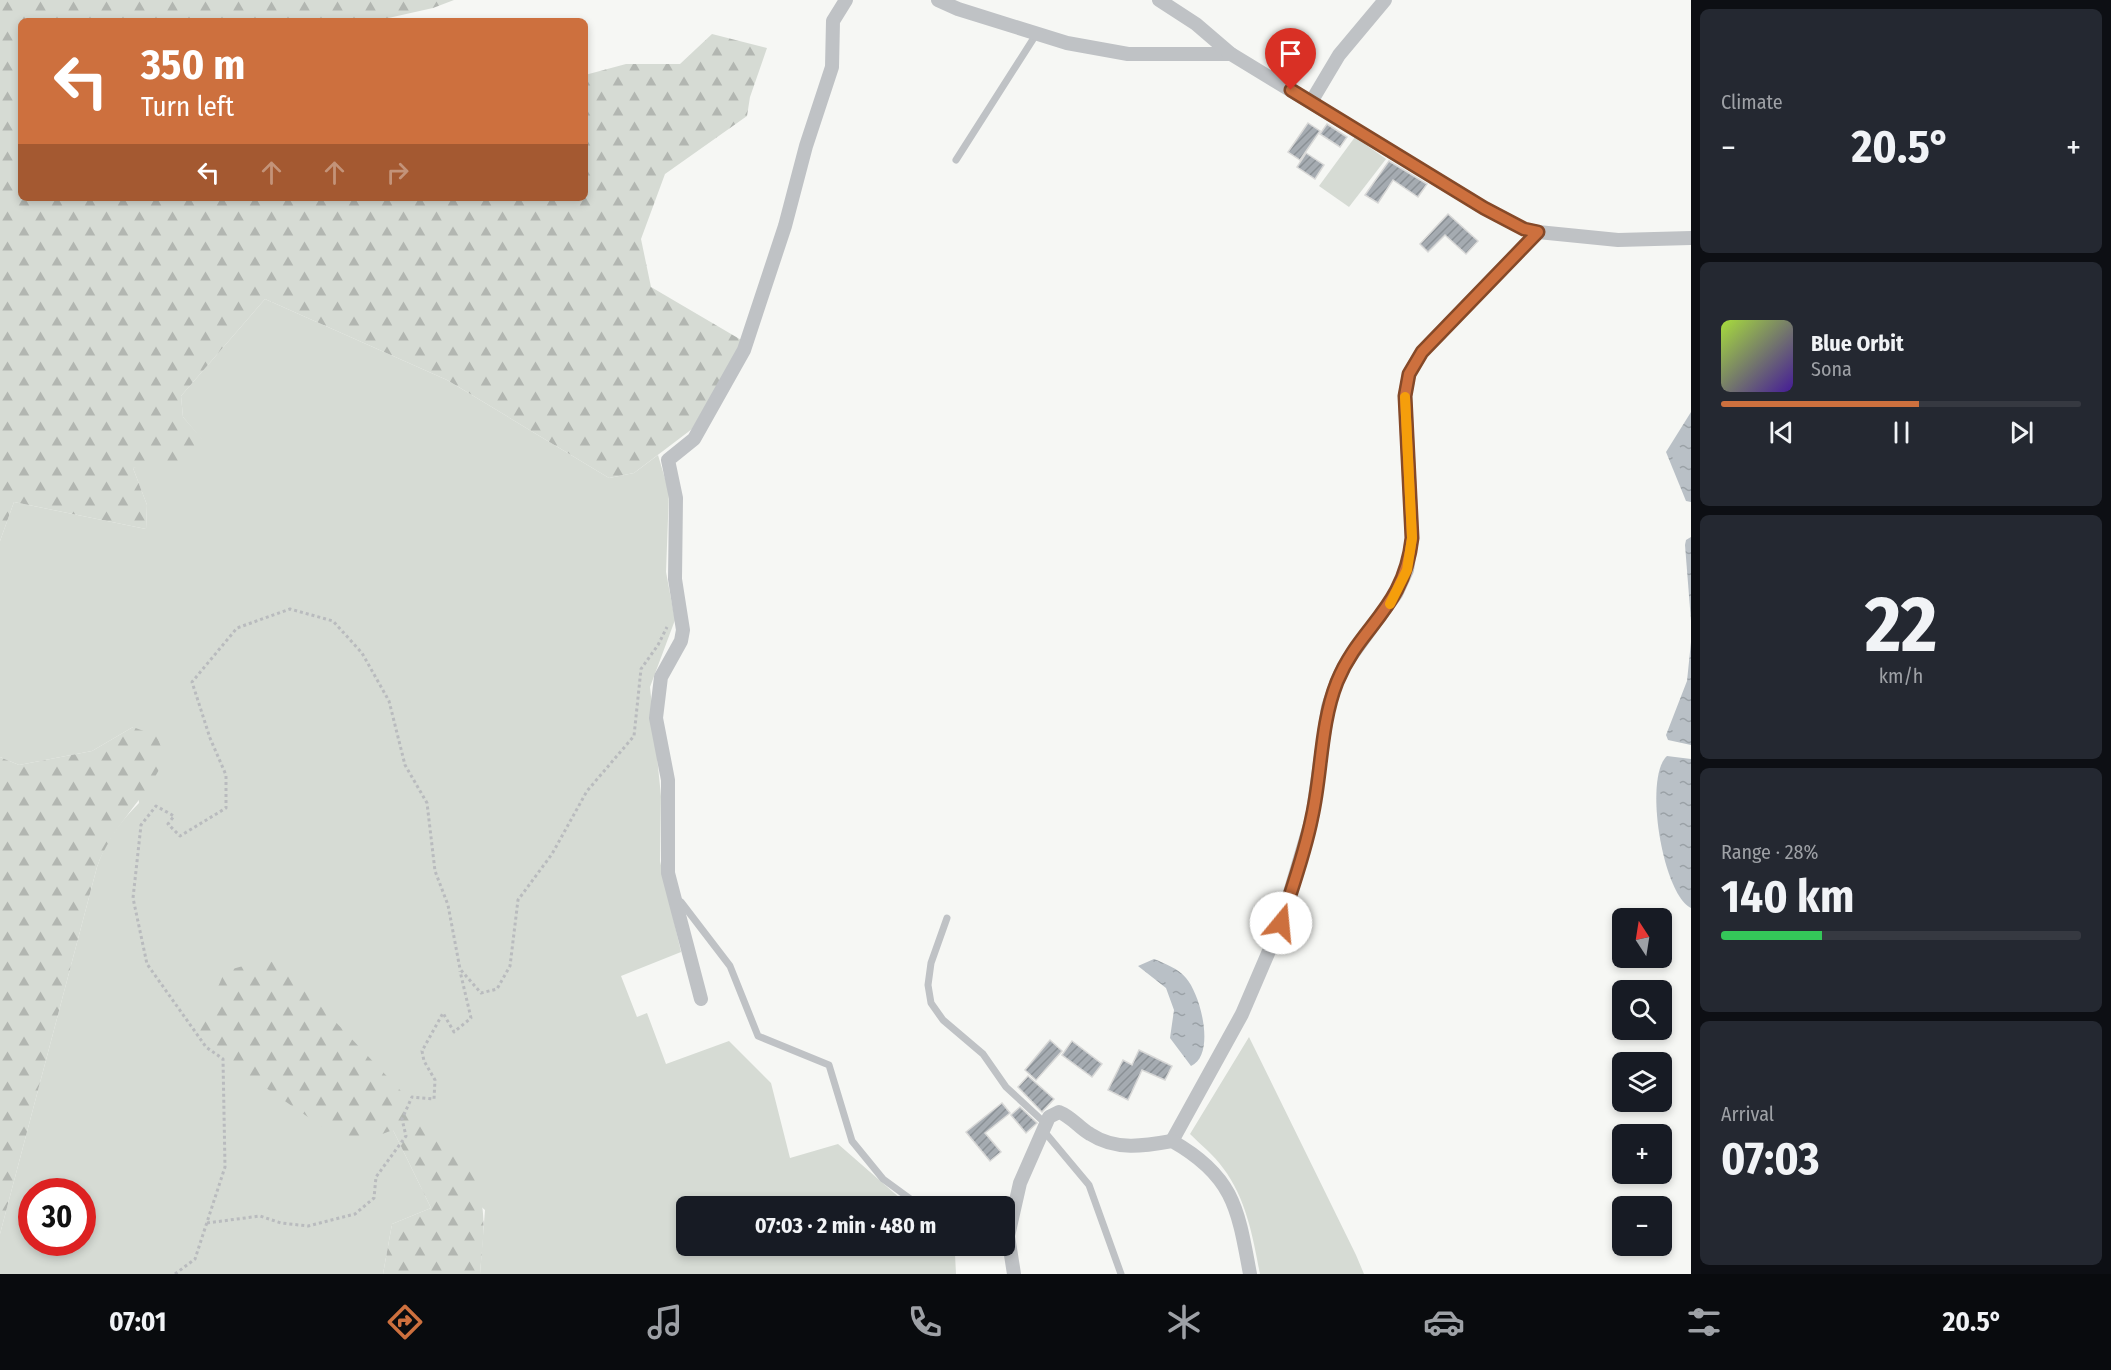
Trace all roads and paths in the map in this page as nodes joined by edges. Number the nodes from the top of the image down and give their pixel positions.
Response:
1 (846, 0) edge
2 (938, 0) edge
3 (1159, 0) edge
4 (1385, 0) edge
5 (1037, 33) junction
6 (1231, 54) junction
7 (1311, 102) junction
8 (957, 160) dead end
9 (1538, 232) junction
10 (1691, 238) edge
11 (669, 625) dead end
12 (669, 878) junction
13 (947, 918) dead end
14 (460, 969) junction
15 (701, 999) dead end
16 (1044, 1127) junction
17 (1172, 1141) junction
18 (906, 1196) edge
19 (1015, 1205) edge
20 (207, 1223) junction
21 (1011, 1256) edge
22 (176, 1274) edge
23 (1014, 1274) edge
24 (1121, 1274) edge
25 (1250, 1274) edge

1 - 12 street
2 - 5 street
3 - 6 street
4 - 7 street
5 - 6 street
5 - 8 lane
6 - 7 street
7 - 9 street
9 - 10 street
9 - 17 street
11 - 14 path
12 - 15 street
12 - 18 lane
13 - 16 lane
14 - 20 path
14 - 20 path
16 - 17 street
16 - 19 street
16 - 24 lane
17 - 25 street
20 - 22 path
21 - 23 street

